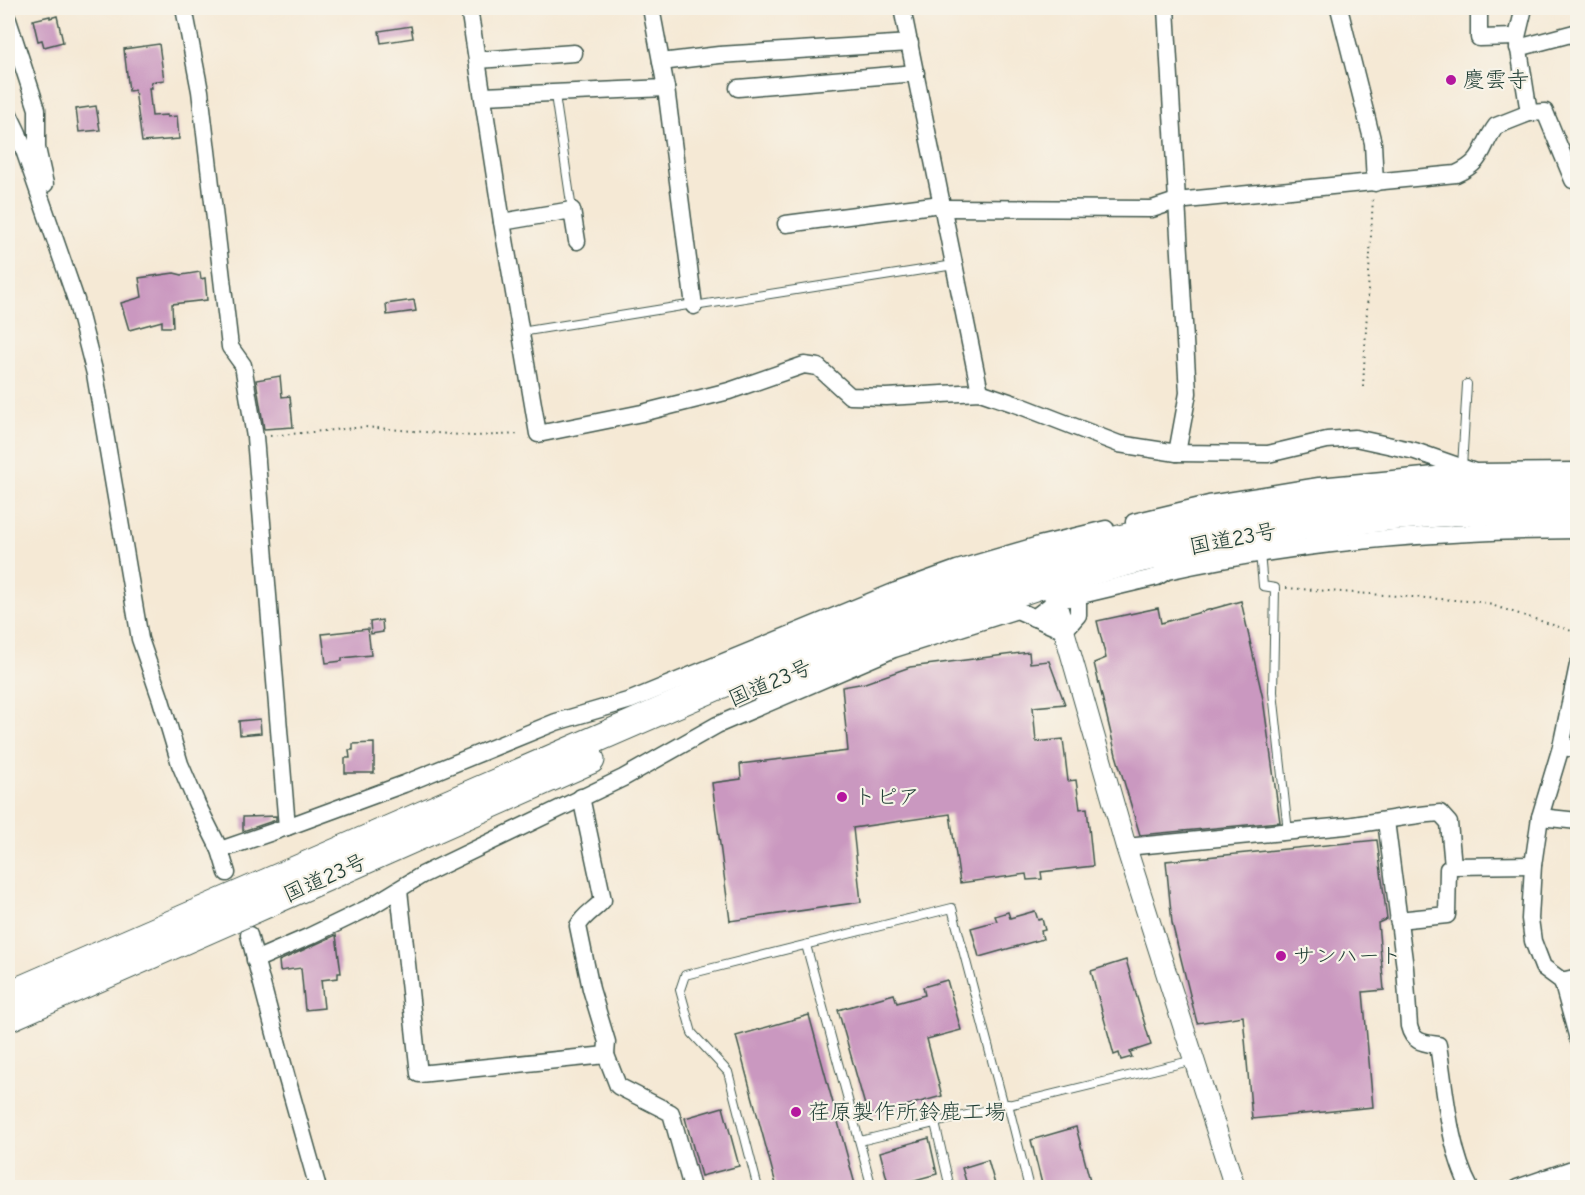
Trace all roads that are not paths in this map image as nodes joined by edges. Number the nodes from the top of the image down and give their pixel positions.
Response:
1 (184, 8) edge
2 (470, 8) edge
3 (651, 8) edge
4 (902, 8) edge
5 (1166, 8) edge
6 (1339, 8) edge
7 (1479, 8) edge
8 (1524, 8) edge
9 (8, 20) edge
10 (1578, 32) edge
11 (910, 43) junction
12 (1518, 43) junction
13 (573, 53) dead end
14 (478, 60) junction
15 (661, 62) junction
16 (916, 73) junction
17 (666, 88) junction
18 (738, 88) dead end
19 (555, 95) junction
20 (484, 96) junction
21 (8, 112) edge
22 (1529, 113) junction
23 (1578, 180) edge
24 (1375, 183) junction
25 (1176, 201) junction
26 (42, 202) junction
27 (941, 206) junction
28 (572, 210) junction
29 (501, 222) junction
30 (786, 225) dead end
31 (577, 241) dead end
32 (954, 265) junction
33 (694, 305) junction
34 (520, 332) junction
35 (1467, 384) dead end
36 (980, 392) junction
37 (1177, 453) junction
38 (1469, 470) junction
39 (1578, 471) edge
40 (1578, 488) edge
41 (1578, 510) edge
42 (1578, 530) edge
43 (1260, 553) junction
44 (1165, 562) junction
45 (1050, 581) junction
46 (1078, 596) junction
47 (1034, 618) junction
48 (1064, 631) junction
49 (1578, 665) edge
50 (1569, 748) edge
51 (581, 797) junction
52 (1540, 817) junction
53 (1386, 821) junction
54 (1578, 821) edge
55 (287, 826) junction
56 (1288, 832) junction
57 (1126, 847) junction
58 (220, 850) junction
59 (1533, 865) junction
60 (1453, 866) junction
61 (227, 873) dead end
62 (399, 890) junction
63 (266, 893) junction
64 (1398, 920) junction
65 (249, 935) dead end
66 (806, 945) junction
67 (255, 960) junction
68 (1570, 979) edge
69 (8, 995) edge
70 (8, 1018) edge
71 (1578, 1039) edge
72 (606, 1054) junction
73 (1194, 1060) junction
74 (1006, 1105) junction
75 (935, 1123) junction
76 (860, 1141) junction
77 (1578, 1167) edge
78 (318, 1188) edge
79 (692, 1188) edge
80 (758, 1188) edge
81 (872, 1188) edge
82 (950, 1188) edge
83 (1029, 1188) edge
84 (1235, 1188) edge
85 (1470, 1188) edge
86 (1517, 1188) edge

1 - 55 street
2 - 14 street
3 - 15 street
4 - 11 street
5 - 25 street
6 - 24 street
7 - 12 street
8 - 12 street
9 - 26 street
10 - 12 street
11 - 15 street
11 - 16 street
12 - 22 street
13 - 14 street
14 - 20 street
15 - 17 street
16 - 18 street
16 - 27 street
17 - 19 street
17 - 33 street
19 - 20 street
19 - 28 lane
20 - 29 street
21 - 26 street
22 - 23 street
22 - 24 street
24 - 25 street
25 - 27 street
25 - 37 street
26 - 58 street
27 - 30 street
27 - 32 street
28 - 29 street
28 - 31 street
29 - 34 street
32 - 33 lane
32 - 36 street
33 - 34 lane
34 - 36 street
35 - 38 lane
36 - 37 street
37 - 38 street
38 - 39 street
38 - 55 street
40 - 45 highway, 国道23号
41 - 44 highway, 国道23号
42 - 43 street
43 - 44 street
43 - 56 lane
44 - 45 highway, 国道23号
44 - 46 street
45 - 46 street
45 - 47 street
45 - 48 street
45 - 63 highway, 国道23号
46 - 48 street
47 - 48 street
47 - 51 street
48 - 57 street
49 - 50 street
50 - 52 street
51 - 62 street
51 - 72 street
52 - 54 street
52 - 59 street
53 - 56 street
53 - 60 street
53 - 64 street
55 - 58 street
56 - 57 street
57 - 73 street
58 - 61 street
59 - 60 street
59 - 68 street
60 - 64 street
62 - 67 street
62 - 72 street
63 - 69 highway, 国道23号, bridge
63 - 70 highway, 国道23号, bridge
64 - 85 street
65 - 67 street
66 - 74 lane
66 - 76 lane
66 - 80 lane
67 - 78 street
68 - 71 street
72 - 79 street
73 - 74 lane
73 - 84 street
74 - 75 lane
74 - 83 lane
75 - 76 lane
75 - 82 lane
76 - 81 lane
77 - 86 street

